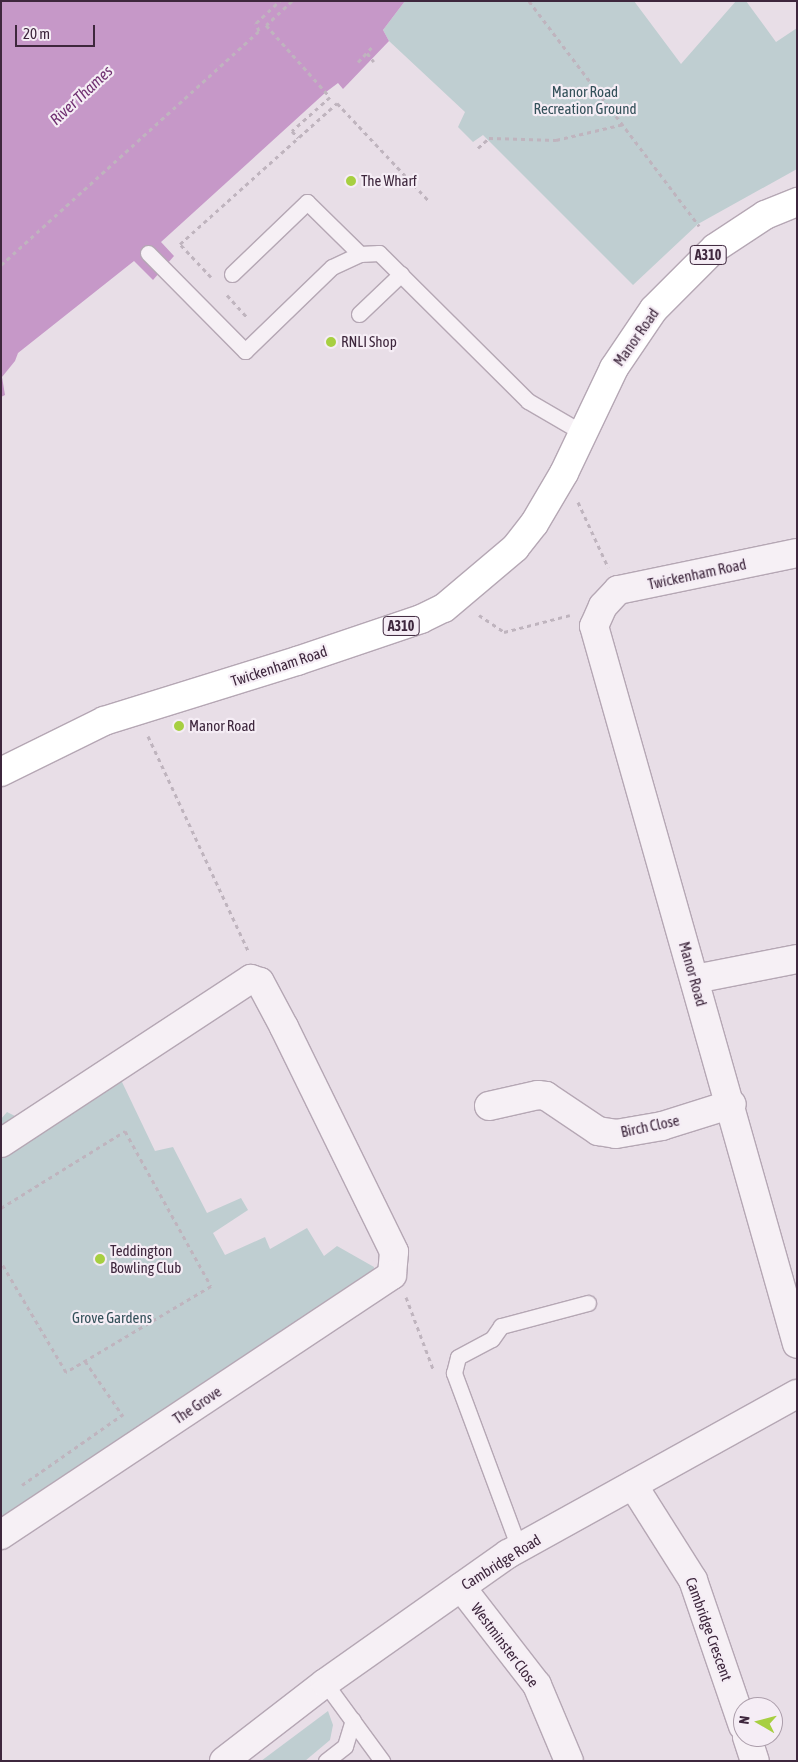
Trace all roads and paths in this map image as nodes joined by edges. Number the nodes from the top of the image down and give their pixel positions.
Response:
1 (280, 1) edge
2 (292, 1) edge
3 (529, 1) edge
4 (374, 45) dead end
5 (367, 53) junction
6 (358, 62) dead end
7 (374, 62) dead end
8 (624, 124) junction
9 (298, 138) dead end
10 (478, 148) dead end
11 (797, 202) edge
12 (715, 248) junction
13 (148, 253) dead end
14 (360, 254) junction
15 (1, 265) edge
16 (232, 274) dead end
17 (401, 274) junction
18 (359, 314) dead end
19 (583, 433) junction
20 (564, 473) junction
21 (534, 524) joint
22 (797, 553) edge
23 (611, 598) junction
24 (455, 599) junction
25 (137, 712) junction
26 (1, 772) edge
27 (797, 959) edge
28 (695, 979) junction
29 (251, 980) junction
30 (732, 1104) junction
31 (489, 1106) dead end
32 (1, 1142) edge
33 (1, 1208) edge
34 (1, 1262) edge
35 (588, 1303) dead end
36 (797, 1344) edge
37 (84, 1361) junction
38 (797, 1394) edge
39 (122, 1415) junction
40 (142, 1442) junction
41 (633, 1485) junction
42 (16, 1490) dead end
43 (1, 1535) edge
44 (519, 1548) junction
45 (461, 1587) junction
46 (325, 1683) junction
47 (733, 1697) edge
48 (353, 1720) junction
49 (750, 1747) edge
50 (226, 1760) edge
51 (326, 1761) edge
52 (382, 1761) edge
53 (569, 1761) edge
54 (755, 1761) edge

1 - 15 path
2 - 9 path
3 - 8 path
4 - 5 path
5 - 6 path
5 - 7 path
8 - 10 path
8 - 12 path
11 - 12 main road, Manor Road / A310
12 - 19 main road, Manor Road / A310
13 - 14 lane
14 - 16 lane
14 - 17 lane
17 - 18 lane
17 - 19 lane
19 - 20 main road, Manor Road / A310
20 - 21 main road, Manor Road / A310
20 - 23 path
21 - 24 main road, Twickenham Road / A310
22 - 23 street, Twickenham Road
23 - 24 path
23 - 28 street, Manor Road
24 - 25 main road, Twickenham Road / A310
25 - 26 main road, Twickenham Road / A310
25 - 29 path
27 - 28 street
28 - 30 street, Manor Road
29 - 32 street
29 - 40 street, The Grove
30 - 31 street, Birch Close
30 - 36 street, Manor Road
33 - 37 path
34 - 37 path
35 - 44 lane
37 - 39 path
38 - 41 street, Cambridge Road
39 - 40 path
39 - 42 path
40 - 43 street, The Grove
41 - 44 street, Cambridge Road
41 - 47 street, Cambridge Crescent
44 - 45 street, Cambridge Road
45 - 46 street, Cambridge Road
45 - 53 street, Westminster Close
46 - 48 lane
46 - 50 street, Cambridge Road
48 - 51 lane
48 - 52 lane
49 - 54 street

